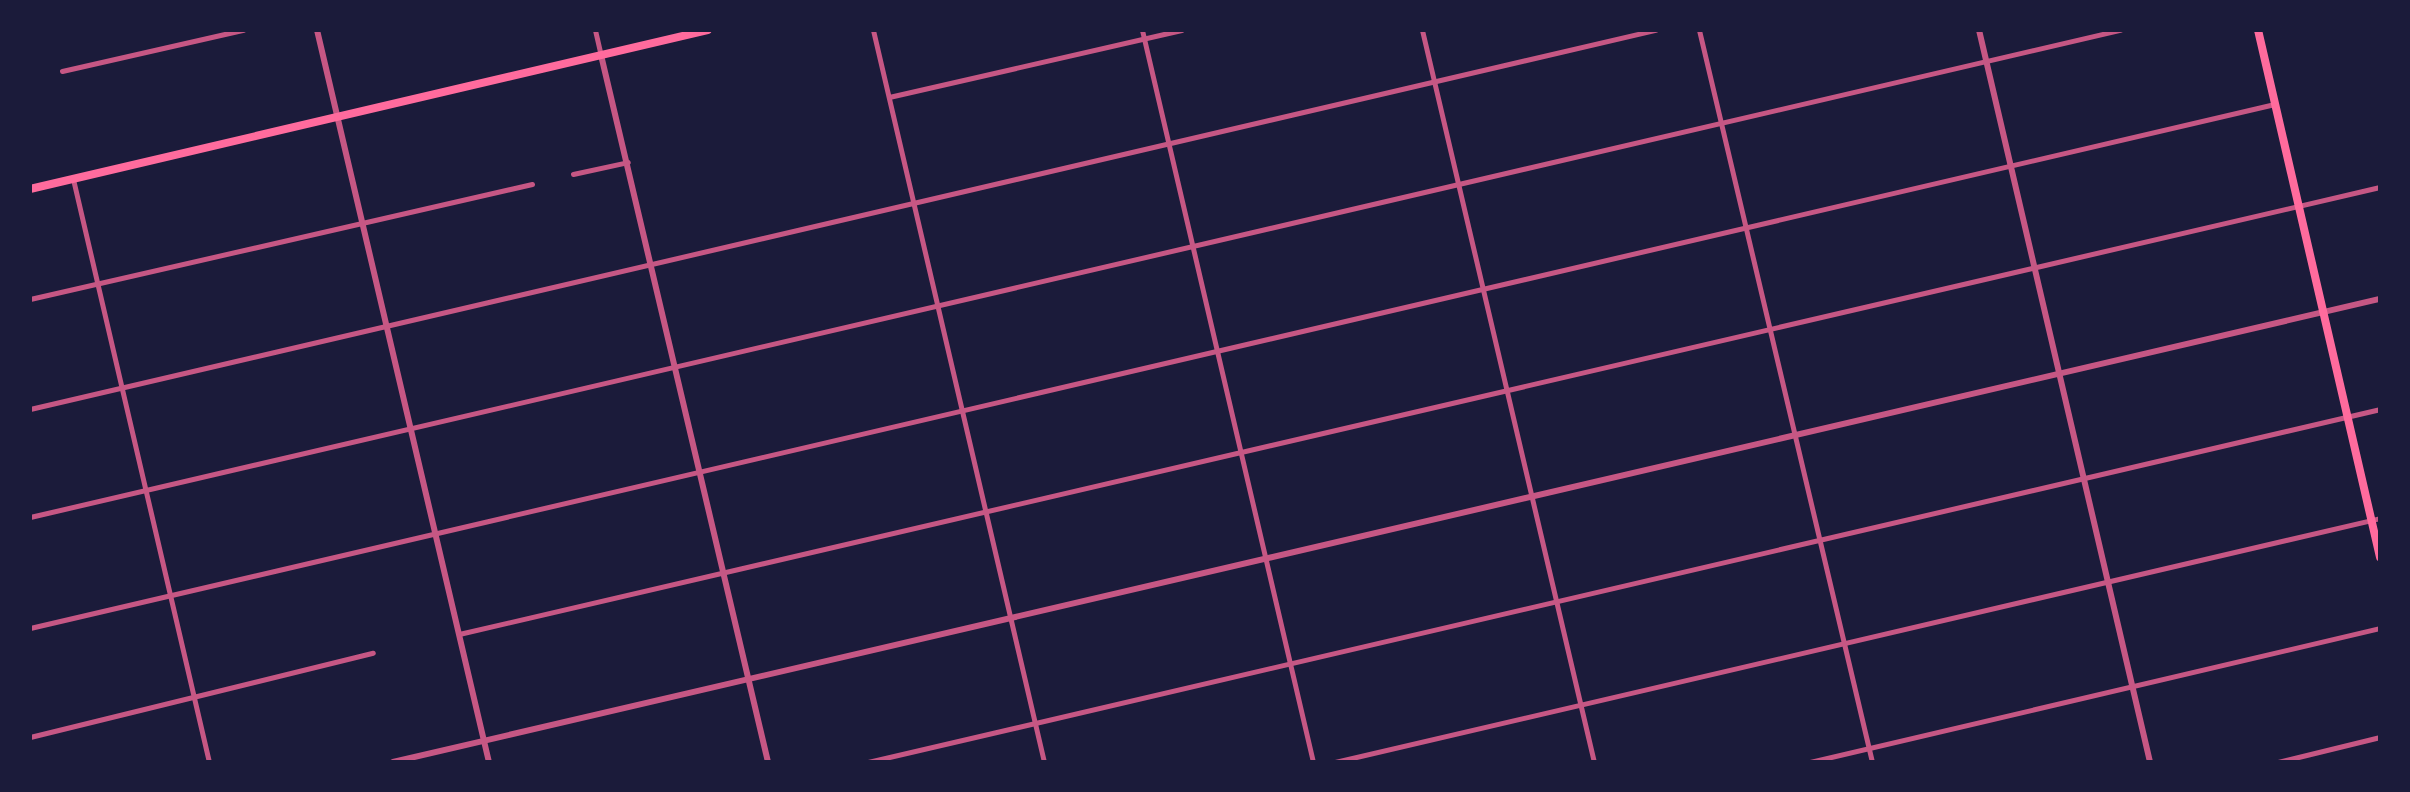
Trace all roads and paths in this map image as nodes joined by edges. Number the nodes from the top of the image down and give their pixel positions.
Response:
1 (243, 30) edge
2 (317, 30) edge
3 (595, 30) edge
4 (708, 30) edge
5 (873, 30) edge
6 (1142, 30) edge
7 (1181, 30) edge
8 (1422, 30) edge
9 (1654, 30) edge
10 (1699, 30) edge
11 (1979, 30) edge
12 (2120, 30) edge
13 (2258, 30) edge
14 (1144, 39) junction
15 (600, 55) junction
16 (1986, 62) junction
17 (62, 71) dead end
18 (1434, 80) junction
19 (889, 97) junction
20 (2275, 104) junction
21 (338, 116) junction
22 (1720, 122) junction
23 (1168, 144) junction
24 (628, 162) junction
25 (2010, 166) junction
26 (574, 174) dead end
27 (73, 179) junction
28 (532, 184) dead end
29 (1458, 184) junction
30 (2380, 187) edge
31 (30, 189) edge
32 (913, 201) junction
33 (2298, 207) junction
34 (362, 223) junction
35 (1746, 228) junction
36 (1192, 246) junction
37 (652, 263) junction
38 (2034, 269) junction
39 (97, 284) junction
40 (1483, 289) junction
41 (30, 299) edge
42 (2380, 299) edge
43 (938, 305) junction
44 (2323, 312) junction
45 (386, 326) junction
46 (1770, 329) junction
47 (1217, 352) junction
48 (676, 365) junction
49 (2059, 374) junction
50 (122, 388) junction
51 (1508, 392) junction
52 (30, 408) edge
53 (2380, 409) edge
54 (962, 410) junction
55 (2348, 416) junction
56 (410, 428) junction
57 (1794, 434) junction
58 (1241, 456) junction
59 (700, 471) junction
60 (2083, 477) junction
61 (146, 493) junction
62 (1532, 496) junction
63 (986, 514) junction
64 (30, 517) edge
65 (2376, 520) edge
66 (435, 532) junction
67 (1819, 538) junction
68 (2380, 557) edge
69 (1265, 558) junction
70 (724, 576) junction
71 (2108, 584) junction
72 (170, 596) junction
73 (1556, 599) junction
74 (1011, 618) junction
75 (30, 628) edge
76 (2380, 628) edge
77 (459, 634) junction
78 (1844, 644) junction
79 (372, 653) dead end
80 (1289, 661) junction
81 (748, 679) junction
82 (2132, 687) junction
83 (194, 698) junction
84 (1580, 705) junction
85 (1035, 721) junction
86 (30, 737) edge
87 (2380, 738) edge
88 (484, 741) junction
89 (1868, 748) junction
90 (209, 762) edge
91 (393, 762) edge
92 (489, 762) edge
93 (768, 762) edge
94 (868, 762) edge
95 (1044, 762) edge
96 (1313, 762) edge
97 (1335, 762) edge
98 (1594, 762) edge
99 (1810, 762) edge
100 (1872, 762) edge
101 (2150, 762) edge
102 (2278, 762) edge

1 - 17 street
2 - 21 street
3 - 15 street
4 - 15 main road
5 - 19 street
6 - 14 street
7 - 14 street
8 - 18 street
9 - 18 street
10 - 22 street
11 - 16 street
12 - 16 street
13 - 20 main road
14 - 19 street
14 - 23 street
15 - 21 main road
15 - 24 street
16 - 22 street
16 - 25 street
18 - 23 street
18 - 29 street
19 - 32 street
20 - 25 street
20 - 33 main road
21 - 27 main road
21 - 34 street
22 - 29 street
22 - 35 street
23 - 32 street
23 - 36 street
24 - 26 street
24 - 37 street
25 - 35 street
25 - 38 street
27 - 31 main road
27 - 39 street
28 - 34 street
29 - 36 street
29 - 40 street
30 - 33 street
32 - 37 street
32 - 43 street
33 - 38 street
33 - 44 main road
34 - 39 street
34 - 45 street
35 - 40 street
35 - 46 street
36 - 43 street
36 - 47 street
37 - 45 street
37 - 48 street
38 - 46 street
38 - 49 street
39 - 41 street
39 - 50 street
40 - 47 street
40 - 51 street
42 - 44 street
43 - 48 street
43 - 54 street
44 - 49 street
44 - 55 main road
45 - 50 street
45 - 56 street
46 - 51 street
46 - 57 street
47 - 54 street
47 - 58 street
48 - 56 street
48 - 59 street
49 - 57 street
49 - 60 street
50 - 52 street
50 - 61 street
51 - 58 street
51 - 62 street
53 - 55 street
54 - 59 street
54 - 63 street
55 - 60 street
55 - 65 main road
56 - 61 street
56 - 66 street
57 - 62 street
57 - 67 street
58 - 63 street
58 - 69 street
59 - 66 street
59 - 70 street
60 - 67 street
60 - 71 street
61 - 64 street
61 - 72 street
62 - 69 street
62 - 73 street
63 - 70 street
63 - 74 street
65 - 68 main road
65 - 71 street
66 - 72 street
66 - 77 street
67 - 73 street
67 - 78 street
69 - 74 street
69 - 80 street
70 - 77 street
70 - 81 street
71 - 78 street
71 - 82 street
72 - 75 street
72 - 83 street
73 - 80 street
73 - 84 street
74 - 81 street
74 - 85 street
76 - 82 street
77 - 88 street
78 - 84 street
78 - 89 street
79 - 83 street
80 - 85 street
80 - 96 street
81 - 88 street
81 - 93 street
82 - 89 street
82 - 101 street
83 - 86 street
83 - 90 street
84 - 97 street
84 - 98 street
85 - 94 street
85 - 95 street
87 - 102 street
88 - 91 street
88 - 92 street
89 - 99 street
89 - 100 street

